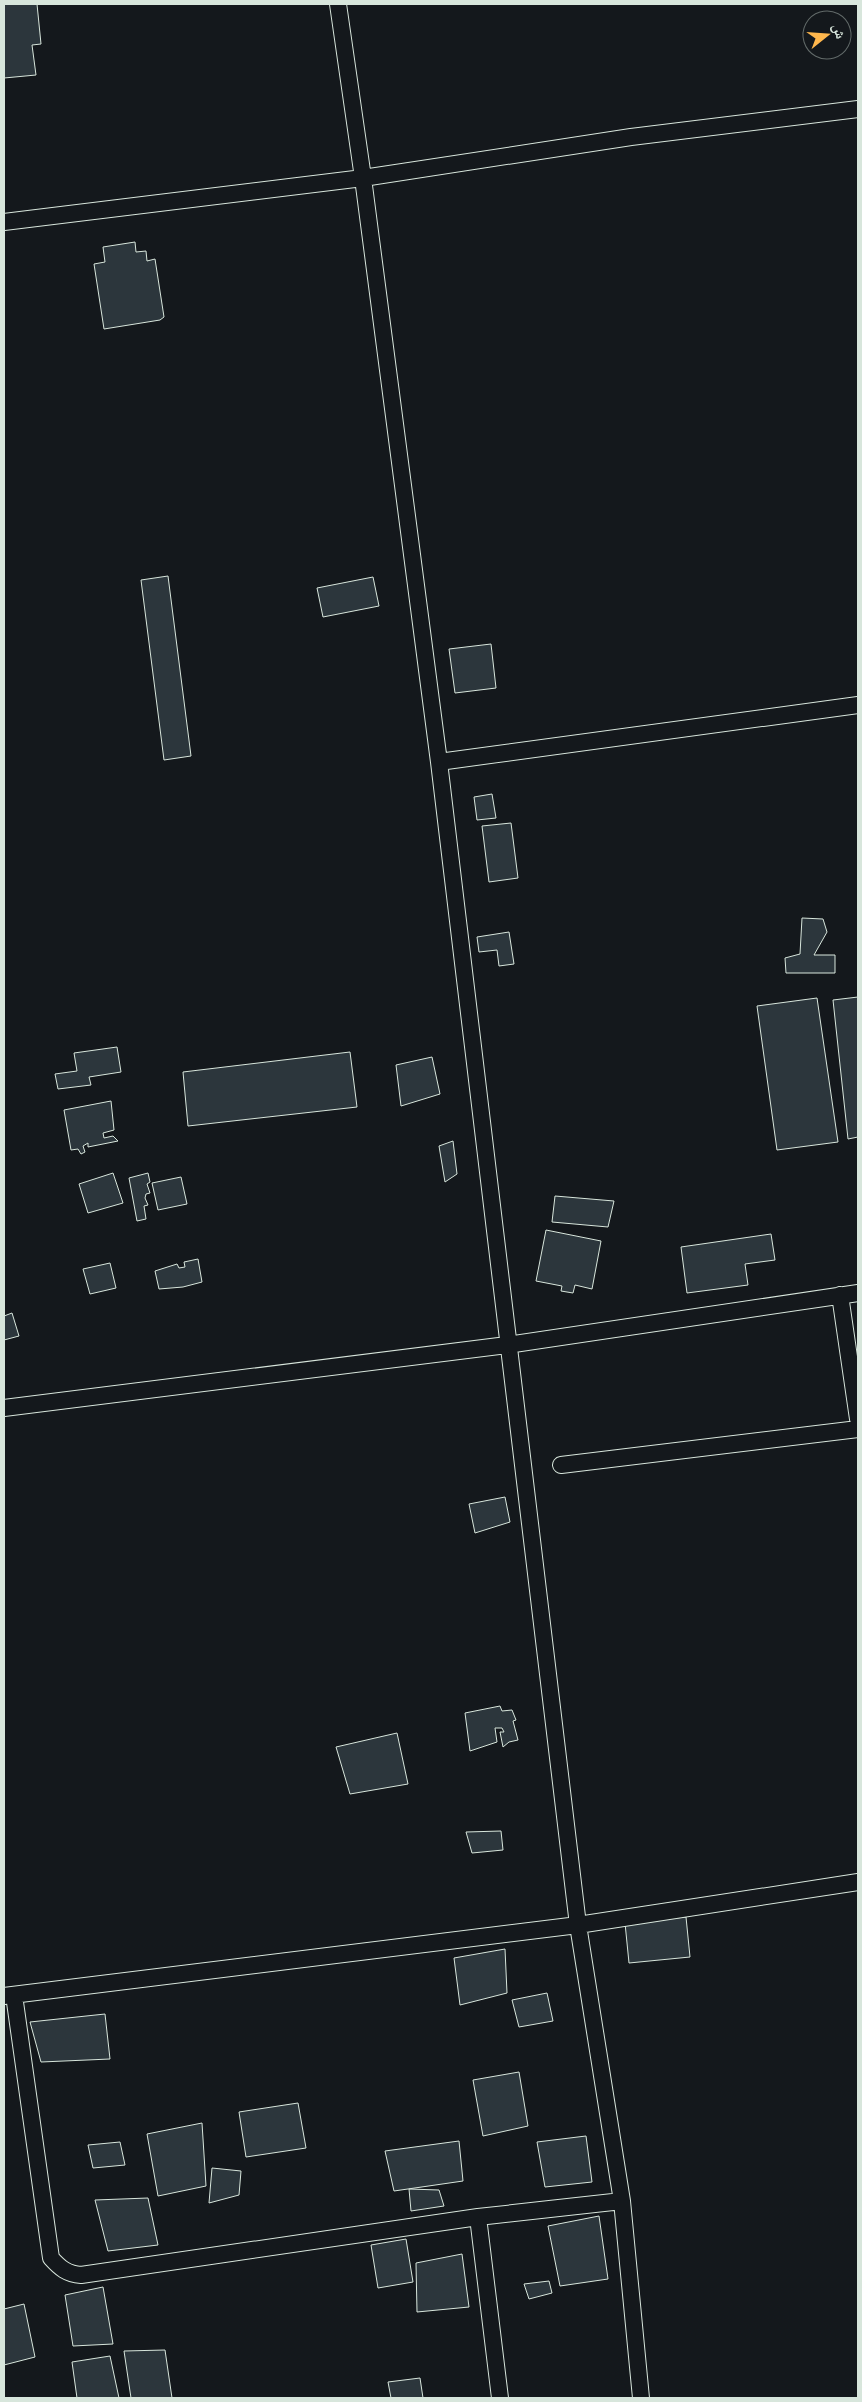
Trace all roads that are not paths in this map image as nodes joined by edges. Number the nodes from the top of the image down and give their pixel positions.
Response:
1 (338, 4) edge
2 (858, 109) edge
3 (363, 178) junction
4 (4, 222) edge
5 (858, 705) edge
6 (439, 762) junction
7 (858, 1293) edge
8 (840, 1296) junction
9 (508, 1346) junction
10 (4, 1408) edge
11 (858, 1419) edge
12 (858, 1429) edge
13 (561, 1465) dead end
14 (858, 1882) edge
15 (578, 1925) junction
16 (9, 1995) edge
17 (622, 2201) junction
18 (478, 2217) junction
19 (500, 2398) edge
20 (641, 2398) edge

1 - 3 street
2 - 3 street
3 - 4 street
3 - 6 street
5 - 6 street
6 - 9 street
7 - 8 street
8 - 9 street
8 - 11 street
9 - 10 street
9 - 15 street
12 - 13 street
14 - 15 street
15 - 16 street
15 - 17 street
16 - 18 street
17 - 18 street
17 - 20 street
18 - 19 street

